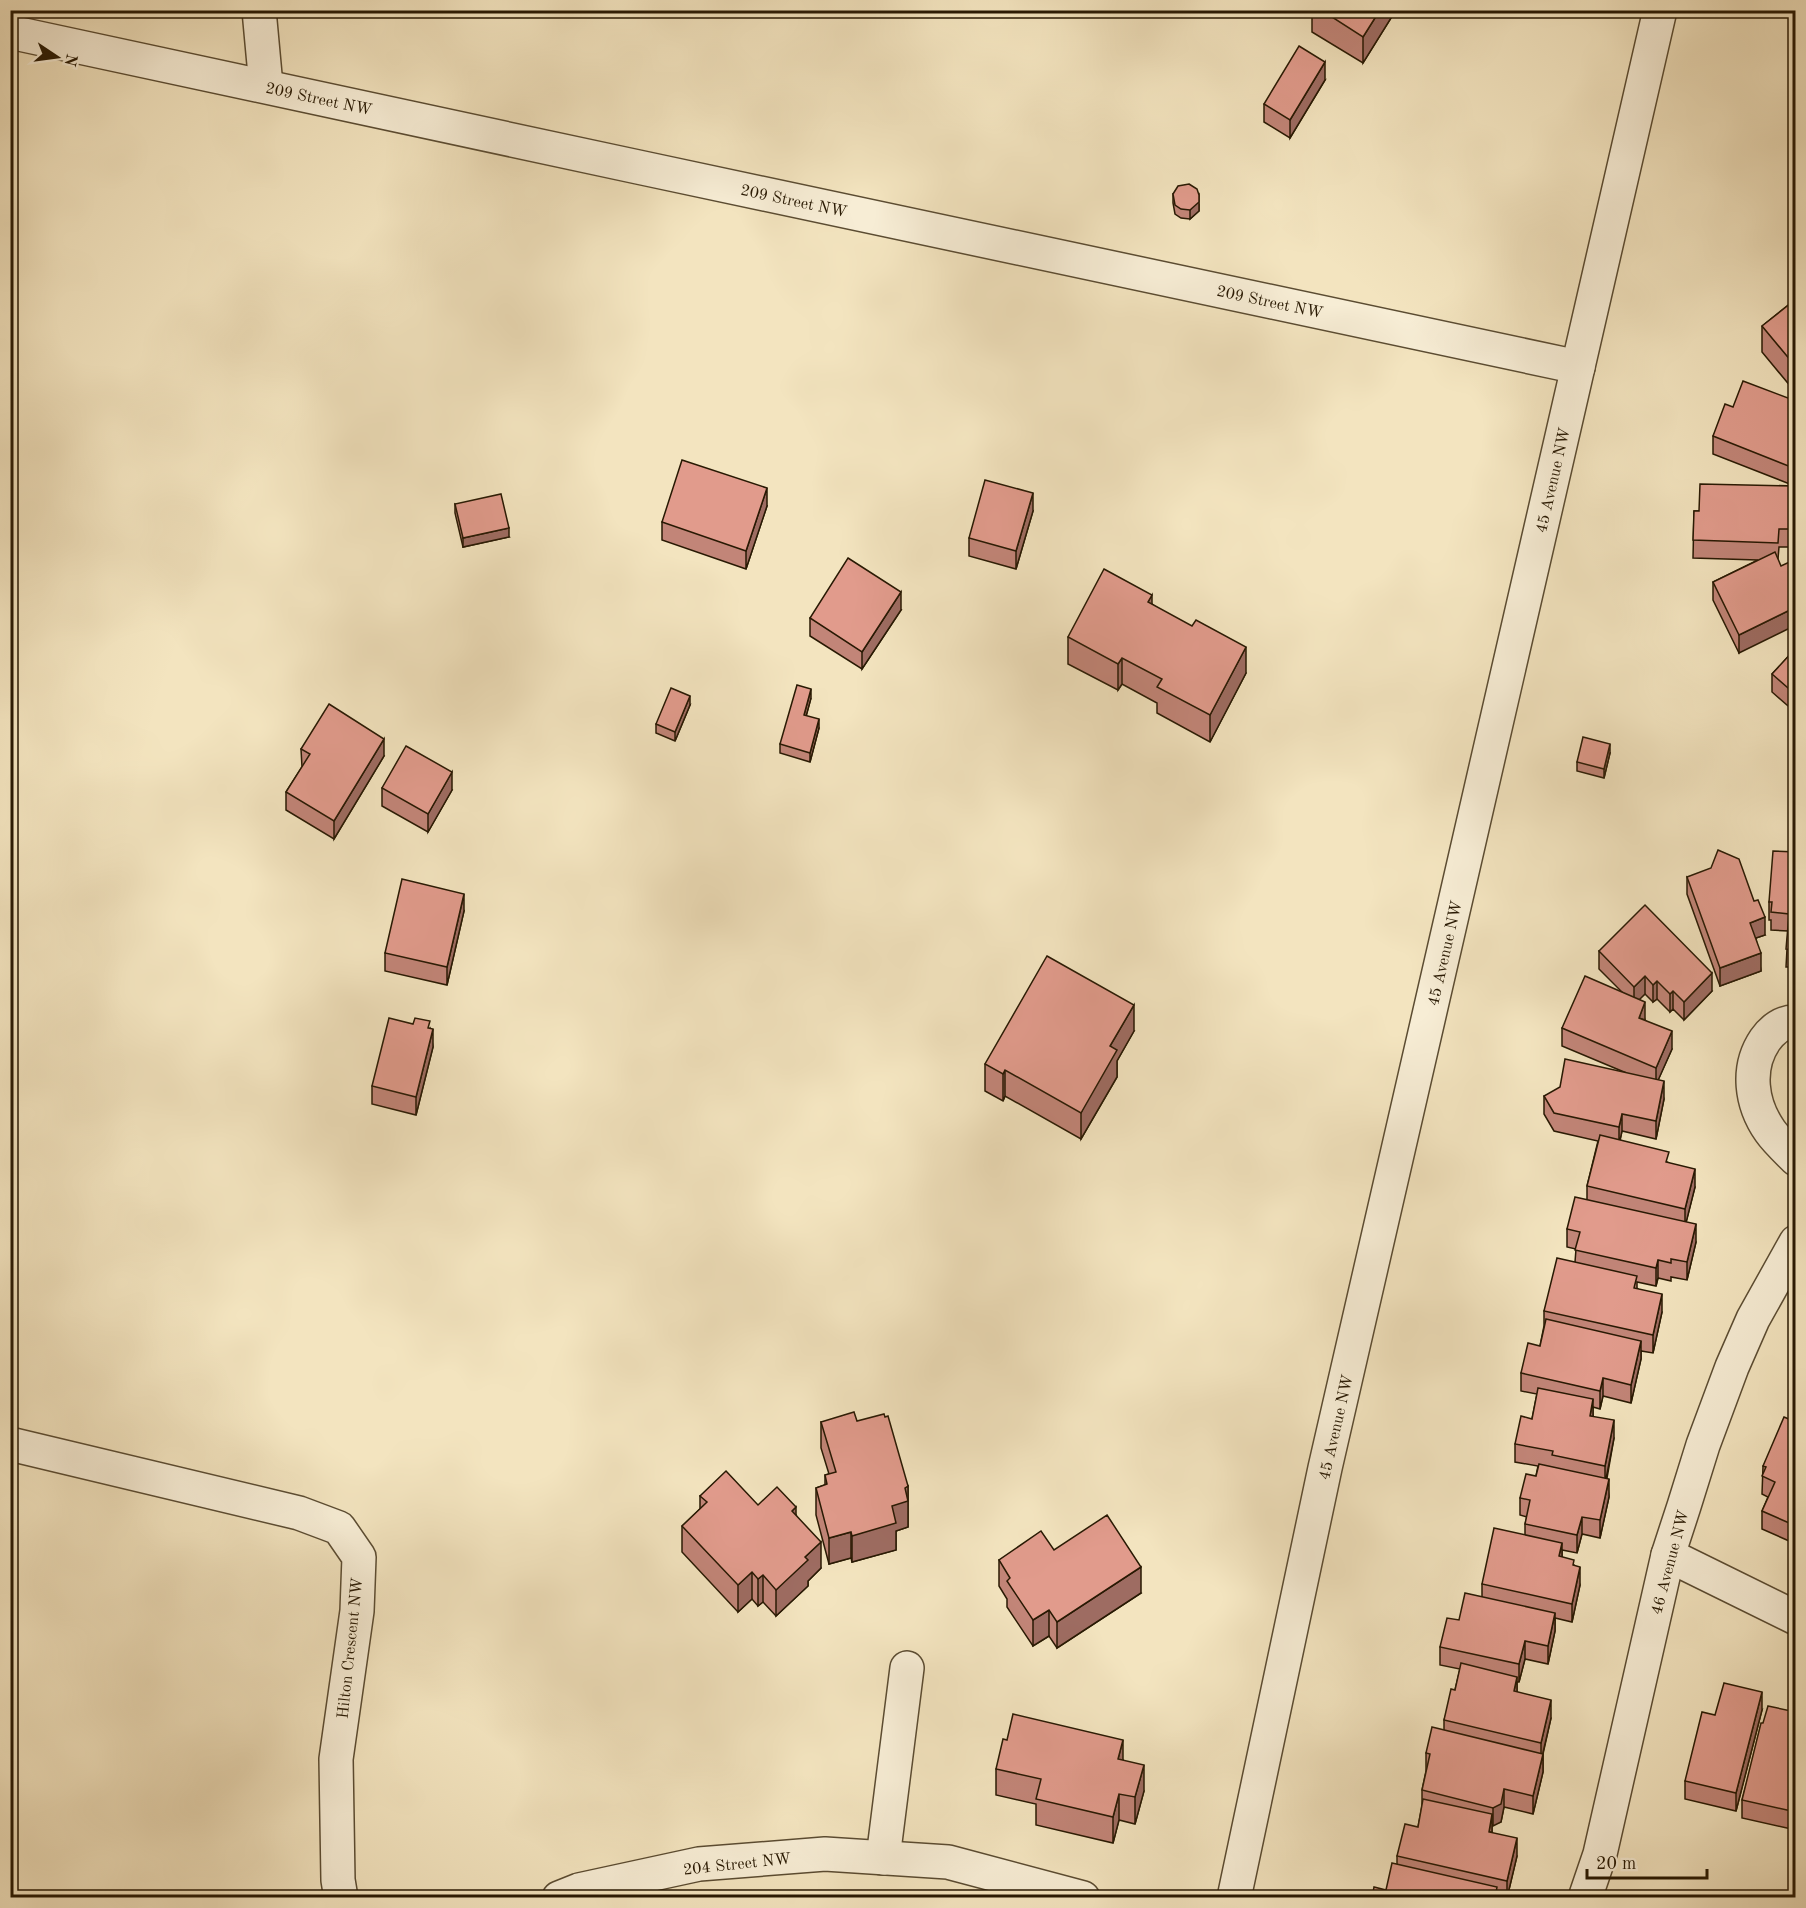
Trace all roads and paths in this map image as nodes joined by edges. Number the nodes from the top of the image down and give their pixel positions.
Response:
1 (259, 10) edge
2 (1660, 10) edge
3 (10, 32) edge
4 (266, 86) junction
5 (1578, 367) junction
6 (1796, 1022) edge
7 (1796, 1159) edge
8 (1796, 1242) edge
9 (10, 1444) edge
10 (1668, 1555) junction
11 (1796, 1618) edge
12 (907, 1668) dead end
13 (883, 1858) junction
14 (341, 1898) edge
15 (559, 1898) edge
16 (1083, 1898) edge
17 (1234, 1898) edge
18 (1585, 1898) edge

1 - 4 street
2 - 5 street, 45 Avenue NW
3 - 4 street, 209 Street NW
4 - 5 street, 209 Street NW
5 - 17 street, 45 Avenue NW
6 - 7 street
8 - 10 street, 46 Avenue NW
9 - 14 street, Hilton Crescent NW
10 - 11 street
10 - 18 street, 46 Avenue NW
12 - 13 street
13 - 15 street, 204 Street NW
13 - 16 street, 204 Street NW

